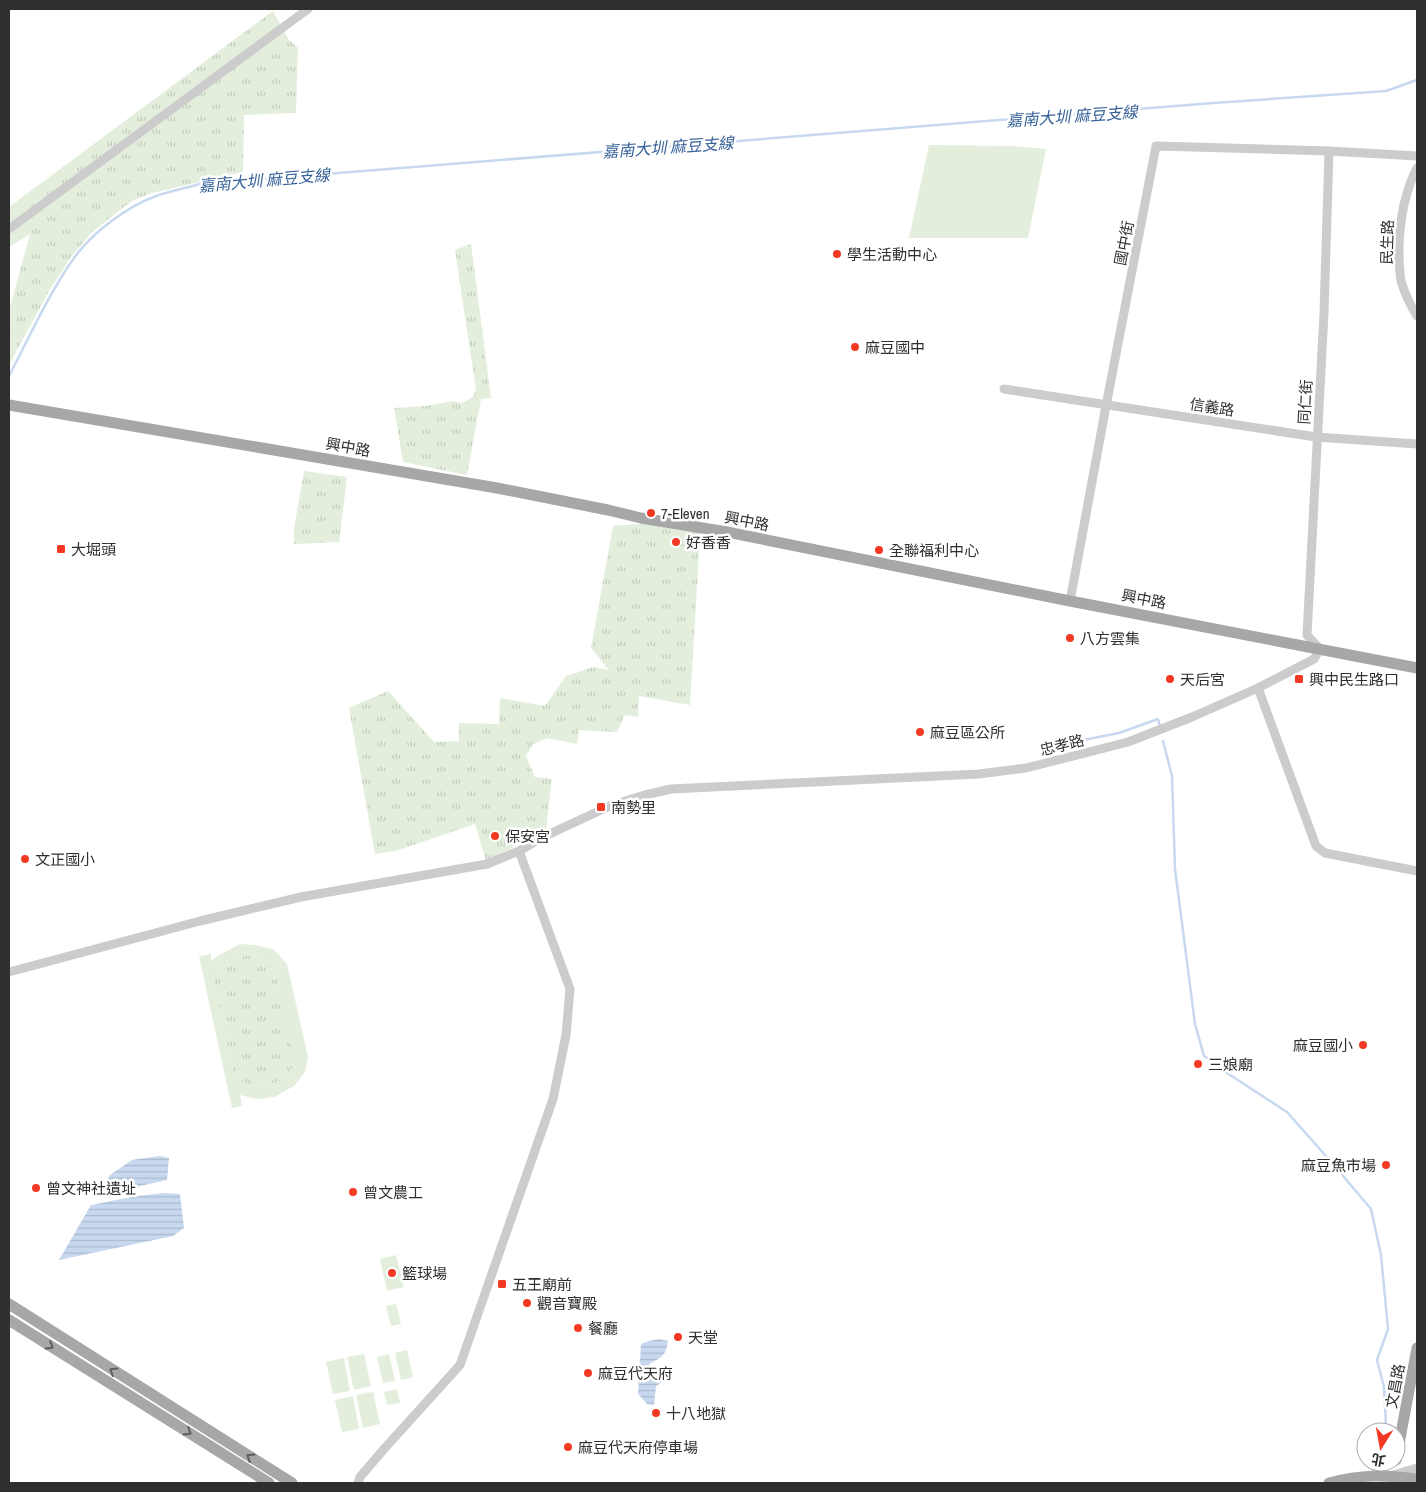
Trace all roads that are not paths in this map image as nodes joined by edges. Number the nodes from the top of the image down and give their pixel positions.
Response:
1 (308, 9) edge
2 (1329, 151) junction
3 (1417, 156) edge
4 (1417, 168) edge
5 (9, 229) edge
6 (1417, 316) edge
7 (1004, 389) dead end
8 (9, 405) edge
9 (1106, 406) junction
10 (1316, 437) junction
11 (1417, 444) edge
12 (1070, 601) junction
13 (1320, 649) junction
14 (1417, 668) edge
15 (1258, 688) junction
16 (519, 851) junction
17 (1417, 870) edge
18 (9, 972) edge
19 (9, 1304) edge
20 (9, 1320) edge
21 (1417, 1348) edge
22 (1403, 1422) edge
23 (1417, 1468) edge
24 (1386, 1479) edge
25 (1417, 1479) edge
26 (269, 1483) edge
27 (292, 1483) edge
28 (358, 1483) edge
29 (1330, 1483) edge

1 - 5 street
2 - 3 street, 國中街
2 - 9 street, 國中街
2 - 10 street, 同仁街
4 - 6 street, 民生路
7 - 9 street, 信義路
8 - 12 main road, 興中路
9 - 10 street, 信義路
9 - 12 street, 國中街
10 - 11 street, 信義路
10 - 13 street, 同仁街
12 - 13 main road, 興中路
13 - 14 main road, 興中路
13 - 15 street, 忠孝路
15 - 16 street, 忠孝路
15 - 17 street
16 - 18 street, 忠孝路
16 - 28 street
27 -> 19 main road
20 -> 26 main road
21 - 22 main road, 文昌路
23 - 24 street
24 - 25 main road
24 - 29 main road

